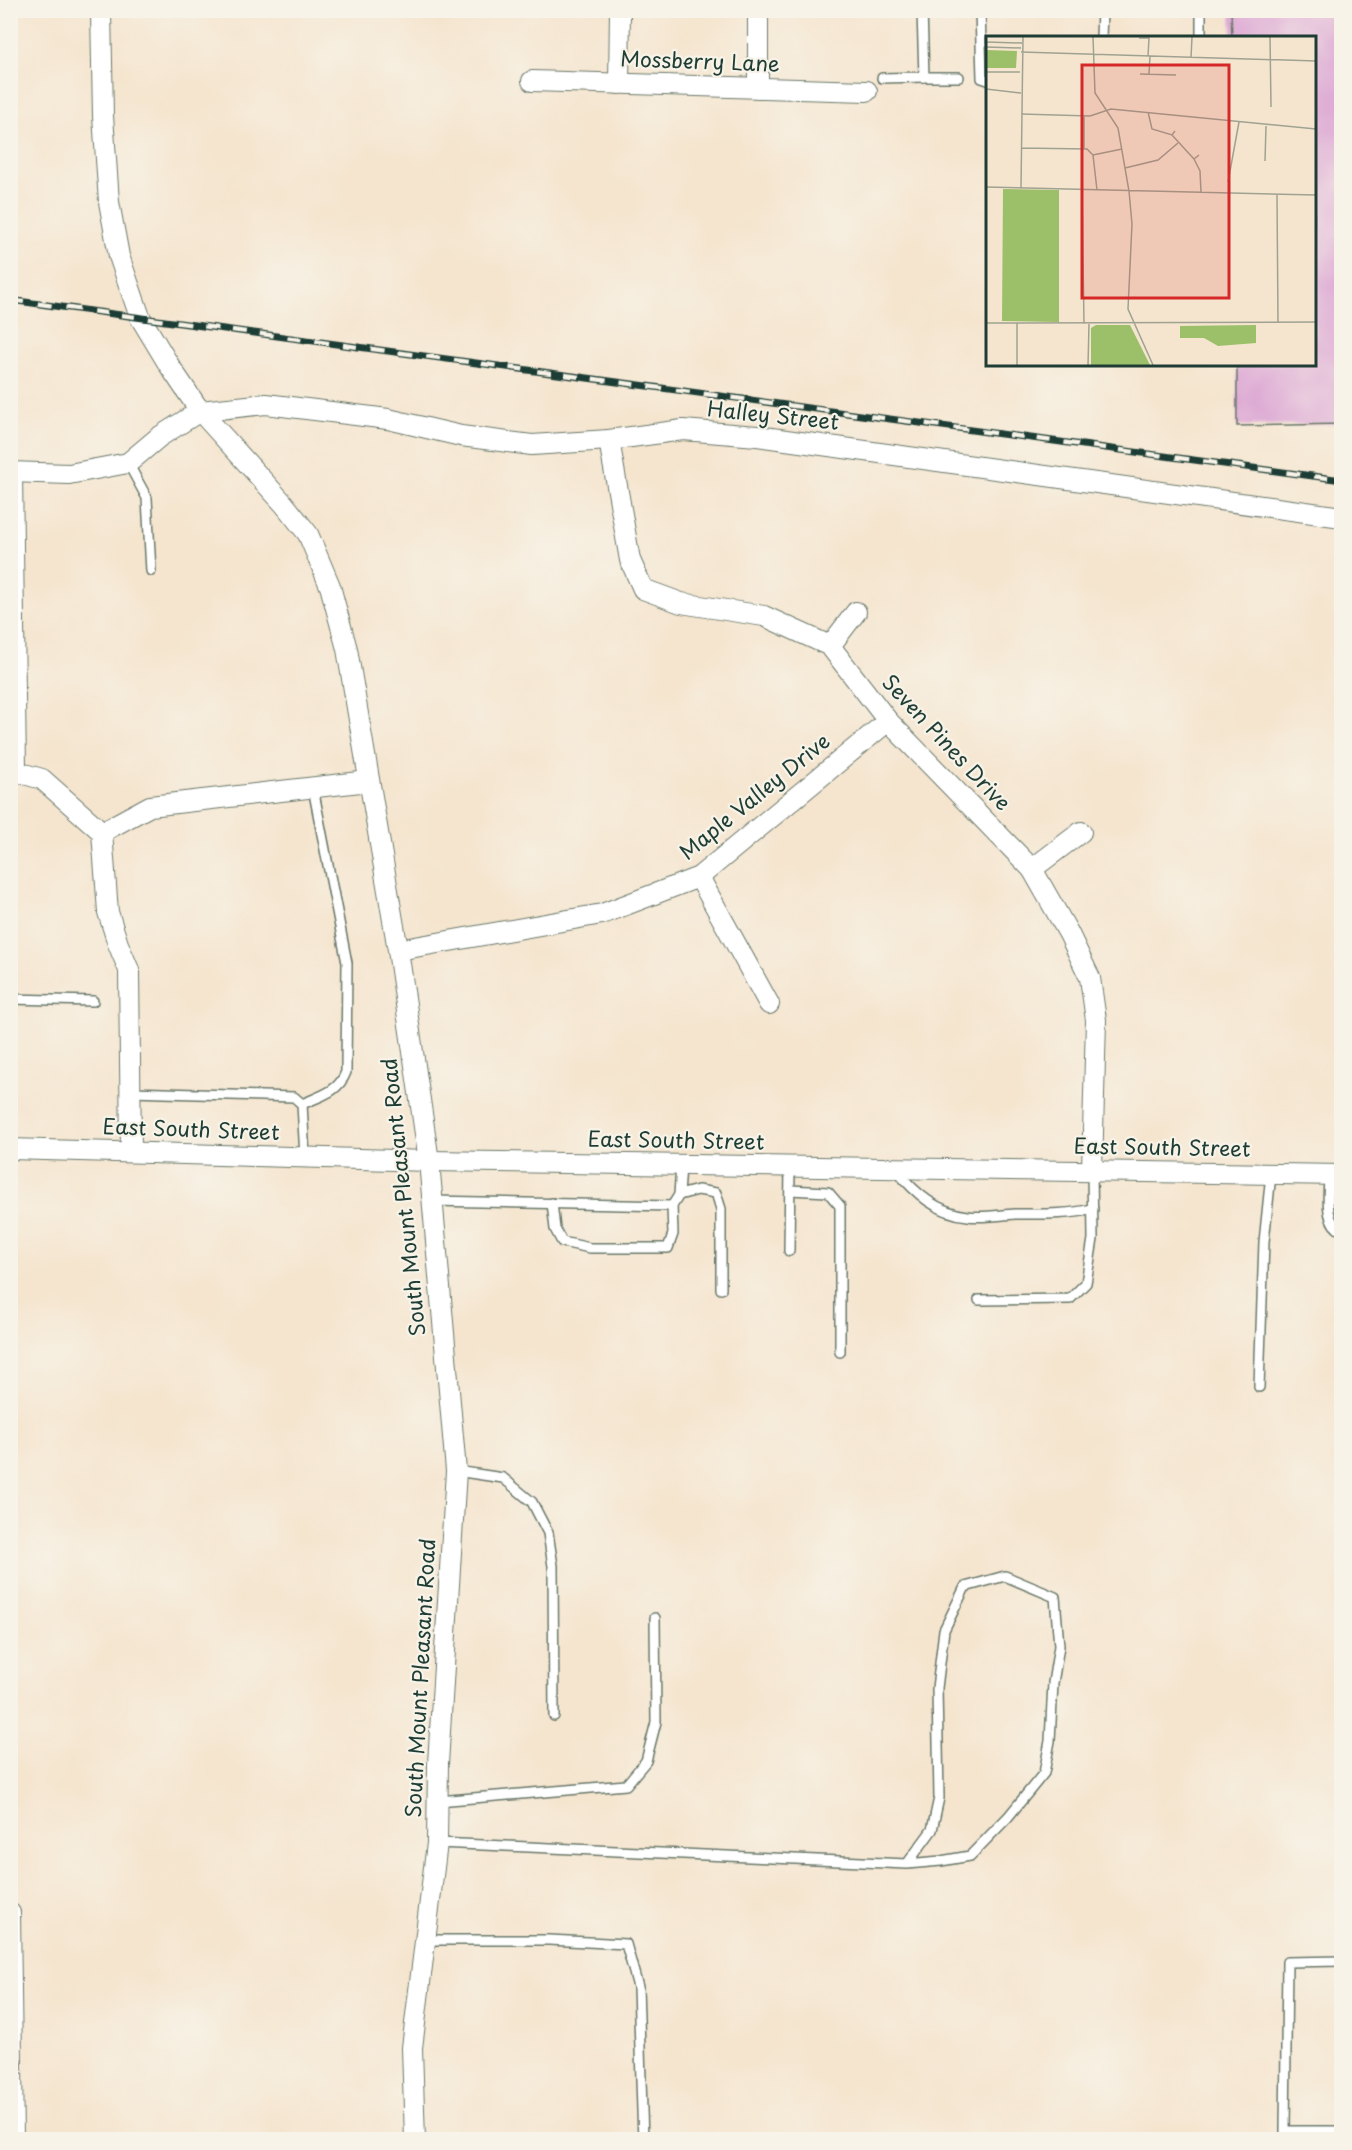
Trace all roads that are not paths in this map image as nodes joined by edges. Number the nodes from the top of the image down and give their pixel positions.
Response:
1 (101, 10) edge
2 (620, 10) edge
3 (758, 10) edge
4 (922, 10) edge
5 (980, 10) edge
6 (1102, 10) edge
7 (1201, 10) edge
8 (1101, 36) edge
9 (1200, 36) edge
10 (924, 77) junction
11 (959, 77) dead end
12 (986, 80) edge
13 (532, 81) dead end
14 (619, 84) junction
15 (874, 85) joint
16 (758, 88) junction
17 (200, 411) junction
18 (609, 440) junction
19 (128, 463) junction
20 (11, 472) edge
21 (1341, 517) edge
22 (151, 571) dead end
23 (856, 612) dead end
24 (830, 646) junction
25 (888, 721) junction
26 (13, 770) edge
27 (369, 781) junction
28 (314, 788) junction
29 (102, 832) junction
30 (1081, 832) dead end
31 (1032, 869) junction
32 (699, 877) junction
33 (398, 950) junction
34 (10, 999) edge
35 (93, 1001) dead end
36 (770, 1004) dead end
37 (131, 1092) junction
38 (302, 1104) junction
39 (10, 1149) edge
40 (131, 1152) junction
41 (305, 1157) junction
42 (429, 1161) junction
43 (681, 1165) junction
44 (790, 1166) junction
45 (895, 1168) junction
46 (1092, 1170) junction
47 (1270, 1174) junction
48 (1335, 1175) edge
49 (790, 1190) junction
50 (679, 1196) junction
51 (432, 1201) junction
52 (552, 1203) junction
53 (672, 1206) junction
54 (1093, 1209) junction
55 (1341, 1231) edge
56 (789, 1251) dead end
57 (721, 1289) dead end
58 (979, 1300) dead end
59 (840, 1352) dead end
60 (1259, 1387) dead end
61 (456, 1471) junction
62 (655, 1618) dead end
63 (554, 1716) dead end
64 (438, 1801) junction
65 (437, 1843) junction
66 (907, 1863) junction
67 (10, 1913) edge
68 (425, 1940) junction
69 (1341, 1961) edge
70 (1341, 2131) edge
71 (13, 2139) edge
72 (415, 2139) edge
73 (643, 2139) edge

1 - 17 street, South Mount Pleasant Road
2 - 14 street
3 - 16 street
4 - 10 lane
5 - 12 lane
6 - 8 lane
7 - 9 lane
10 - 11 lane
10 - 15 lane
13 - 14 street, Mossberry Lane
14 - 16 street, Mossberry Lane
15 - 16 street, Mossberry Lane
17 - 18 street, Halley Street
17 - 19 street
17 - 27 street, South Mount Pleasant Road
18 - 21 street, Halley Street
18 - 24 street, Seven Pines Drive
19 - 20 street
19 - 22 lane
20 - 26 street
23 - 24 street
24 - 25 street, Seven Pines Drive
25 - 31 street, Seven Pines Drive
25 - 32 street, Maple Valley Drive
26 - 29 street
27 - 28 street
27 - 33 street, South Mount Pleasant Road
28 - 29 street
28 - 38 lane
29 - 37 street
30 - 31 street
31 - 46 street, Seven Pines Drive
32 - 33 street, Maple Valley Drive
32 - 36 street
33 - 42 street, South Mount Pleasant Road
34 - 35 lane
37 - 38 lane
37 - 40 street
38 - 41 lane
39 - 40 street, East South Street
40 - 41 street, East South Street
41 - 42 street, East South Street
42 - 43 street, East South Street
42 - 51 street, South Mount Pleasant Road
43 - 44 street, East South Street
43 - 50 lane
44 - 45 street, East South Street
44 - 49 lane
45 - 46 street, East South Street
45 - 54 lane
46 - 47 street, East South Street
46 - 54 lane
47 - 48 street, East South Street
47 - 60 lane
48 - 55 lane
49 - 56 lane
49 - 59 lane
50 - 53 lane
50 - 57 lane
51 - 52 lane
51 - 61 street, South Mount Pleasant Road
52 - 53 lane
52 - 53 lane
54 - 58 lane
61 - 63 lane
61 - 64 street, South Mount Pleasant Road
62 - 64 lane
64 - 65 street, South Mount Pleasant Road
65 - 66 lane
65 - 68 street, South Mount Pleasant Road
66 - 66 lane
67 - 71 street
68 - 72 street, South Mount Pleasant Road
68 - 73 lane
69 - 70 lane

